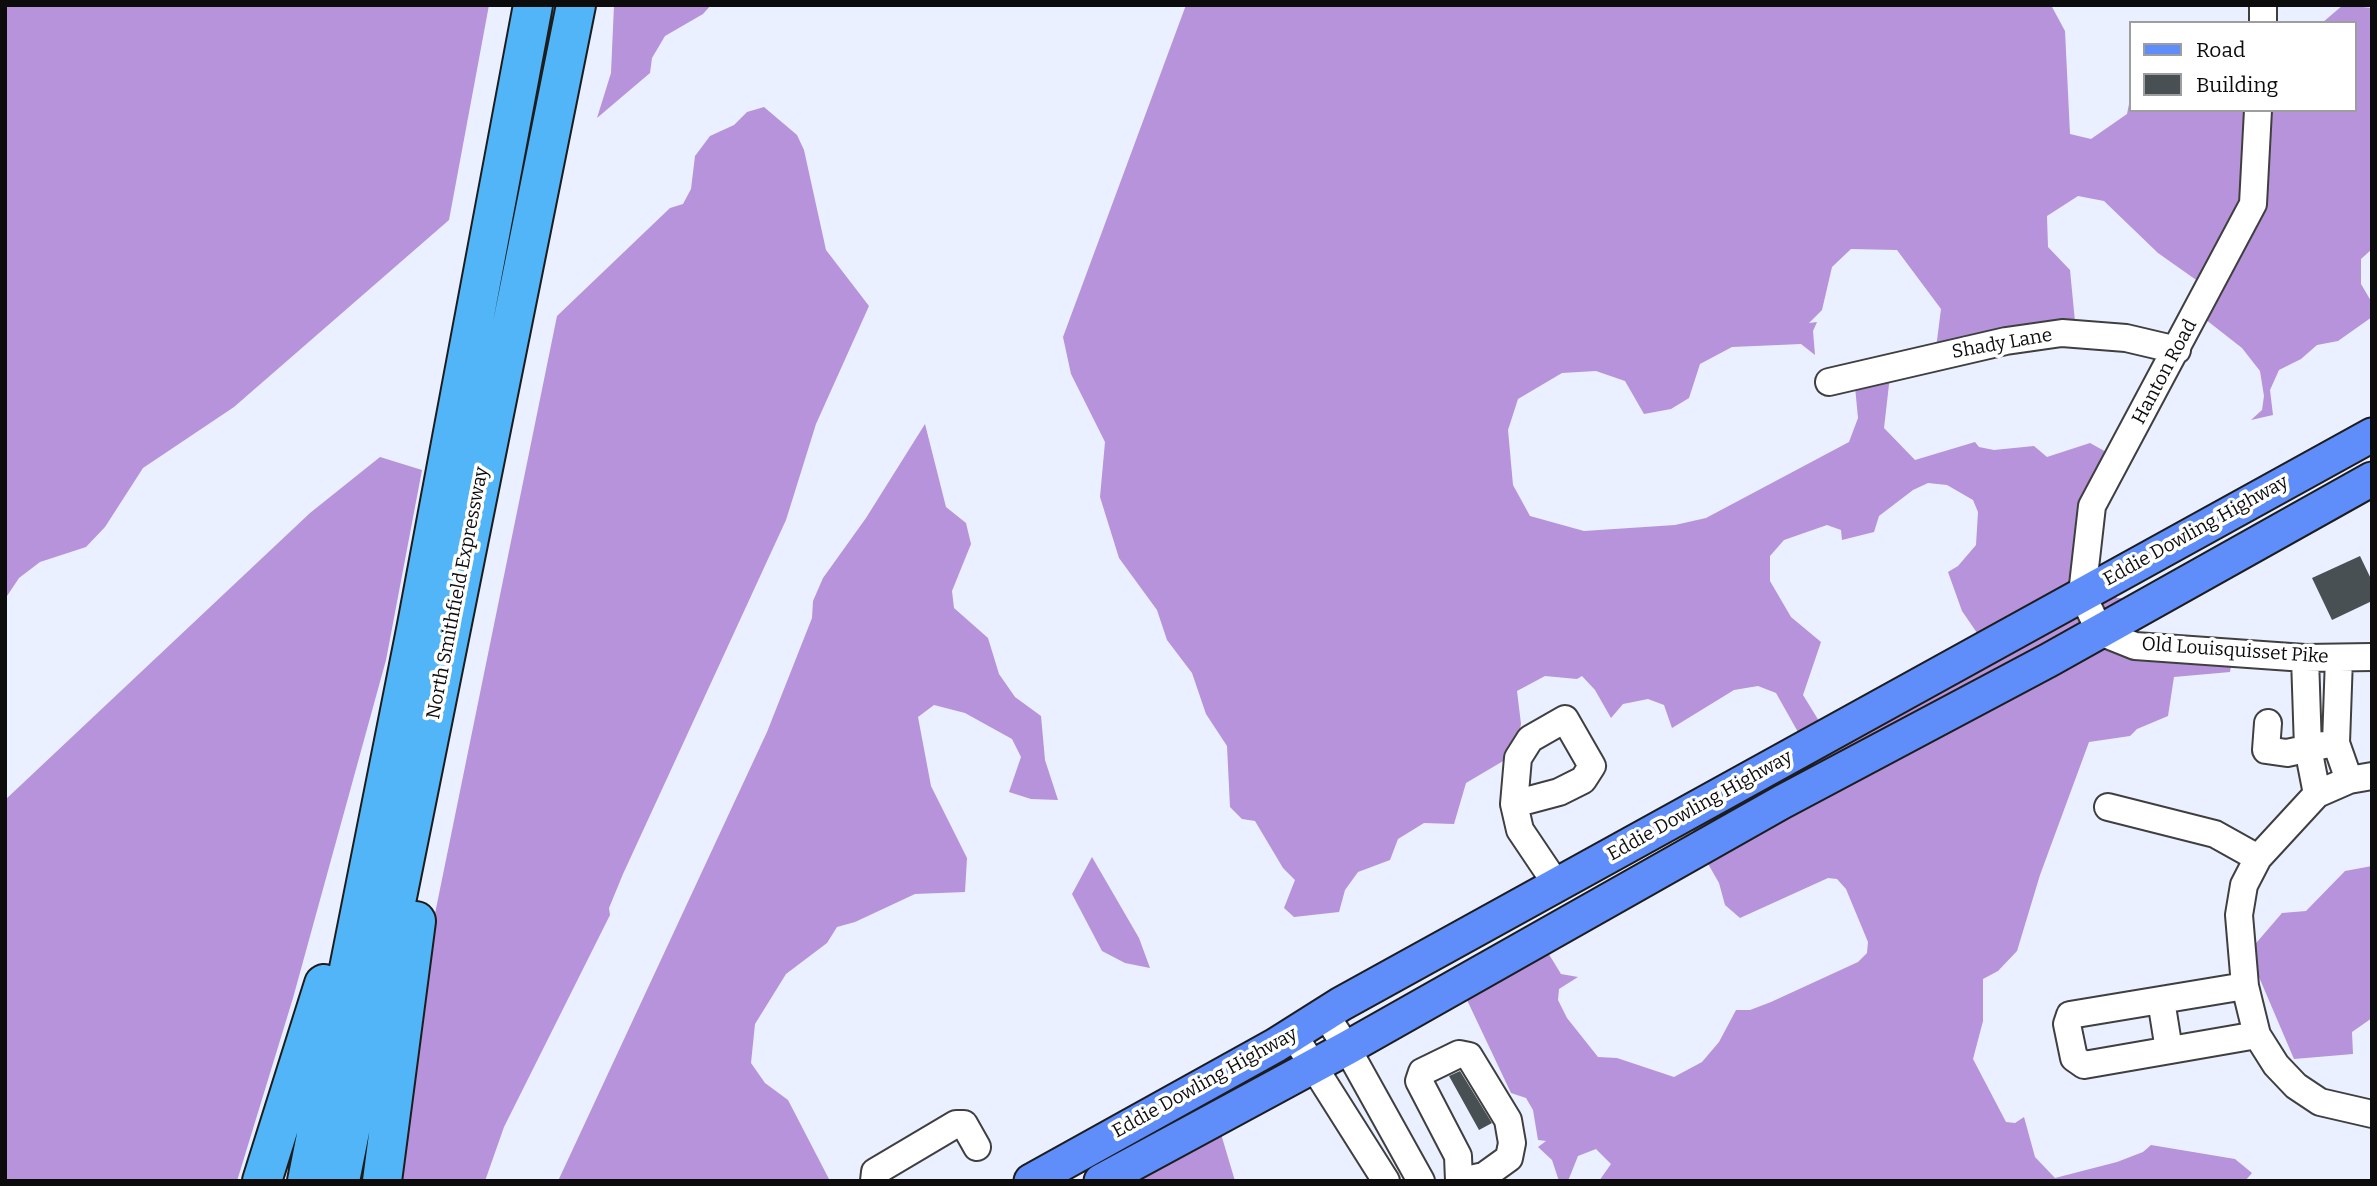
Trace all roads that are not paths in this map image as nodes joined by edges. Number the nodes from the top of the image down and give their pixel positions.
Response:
1 (533, 5) edge
2 (576, 5) edge
3 (2258, 112) edge
4 (2178, 349) junction
5 (1829, 382) dead end
6 (2372, 435) edge
7 (2372, 479) edge
8 (2082, 594) junction
9 (2100, 632) junction
10 (2372, 657) edge
11 (2339, 658) junction
12 (2305, 659) junction
13 (435, 710) junction
14 (398, 723) junction
15 (2268, 723) dead end
16 (2336, 743) junction
17 (2308, 748) junction
18 (2360, 778) edge
19 (2317, 794) junction
20 (1514, 804) dead end
21 (2108, 807) dead end
22 (2258, 858) junction
23 (1557, 885) junction
24 (2245, 986) junction
25 (2161, 1000) junction
26 (1325, 1014) junction
27 (1293, 1034) junction
28 (2257, 1035) junction
29 (1347, 1048) junction
30 (2169, 1050) junction
31 (1314, 1064) junction
32 (2372, 1114) edge
33 (977, 1147) dead end
34 (262, 1181) edge
35 (307, 1181) edge
36 (340, 1181) edge
37 (382, 1181) edge
38 (874, 1181) edge
39 (1031, 1181) edge
40 (1101, 1181) edge
41 (1386, 1181) edge
42 (1421, 1181) edge
43 (1461, 1181) edge

1 - 14 highway, North Smithfield Expressway
2 - 13 highway, North Smithfield Expressway
3 - 4 street, Hanton Road
4 - 5 street, Shady Lane
4 - 8 street, Hanton Road
6 - 8 main road, Eddie Dowling Highway
7 - 9 main road, Eddie Dowling Highway
8 - 9 street
8 - 23 main road, Eddie Dowling Highway
9 - 12 street, Old Louisquisset Pike
9 - 29 main road, Eddie Dowling Highway
10 - 11 street, Old Louisquisset Pike
11 - 12 street, Old Louisquisset Pike
11 - 16 street
12 - 17 street
13 - 36 highway, North Smithfield Expressway
13 - 37 highway
14 - 34 highway
14 - 35 highway, North Smithfield Expressway
15 - 17 street
16 - 17 street
16 - 18 street
17 - 19 street
18 - 19 street
19 - 22 street
20 - 23 street
21 - 22 street
22 - 24 street
23 - 26 main road, Eddie Dowling Highway
24 - 25 street
24 - 28 street
25 - 30 street
25 - 30 street
26 - 27 main road, Eddie Dowling Highway
26 - 29 street
27 - 31 street
27 - 39 main road, Eddie Dowling Highway
28 - 30 street
28 - 32 street
29 - 31 main road, Eddie Dowling Highway
29 - 42 street
31 - 40 main road, Eddie Dowling Highway
31 - 41 street
33 - 38 street
43 - 43 street

